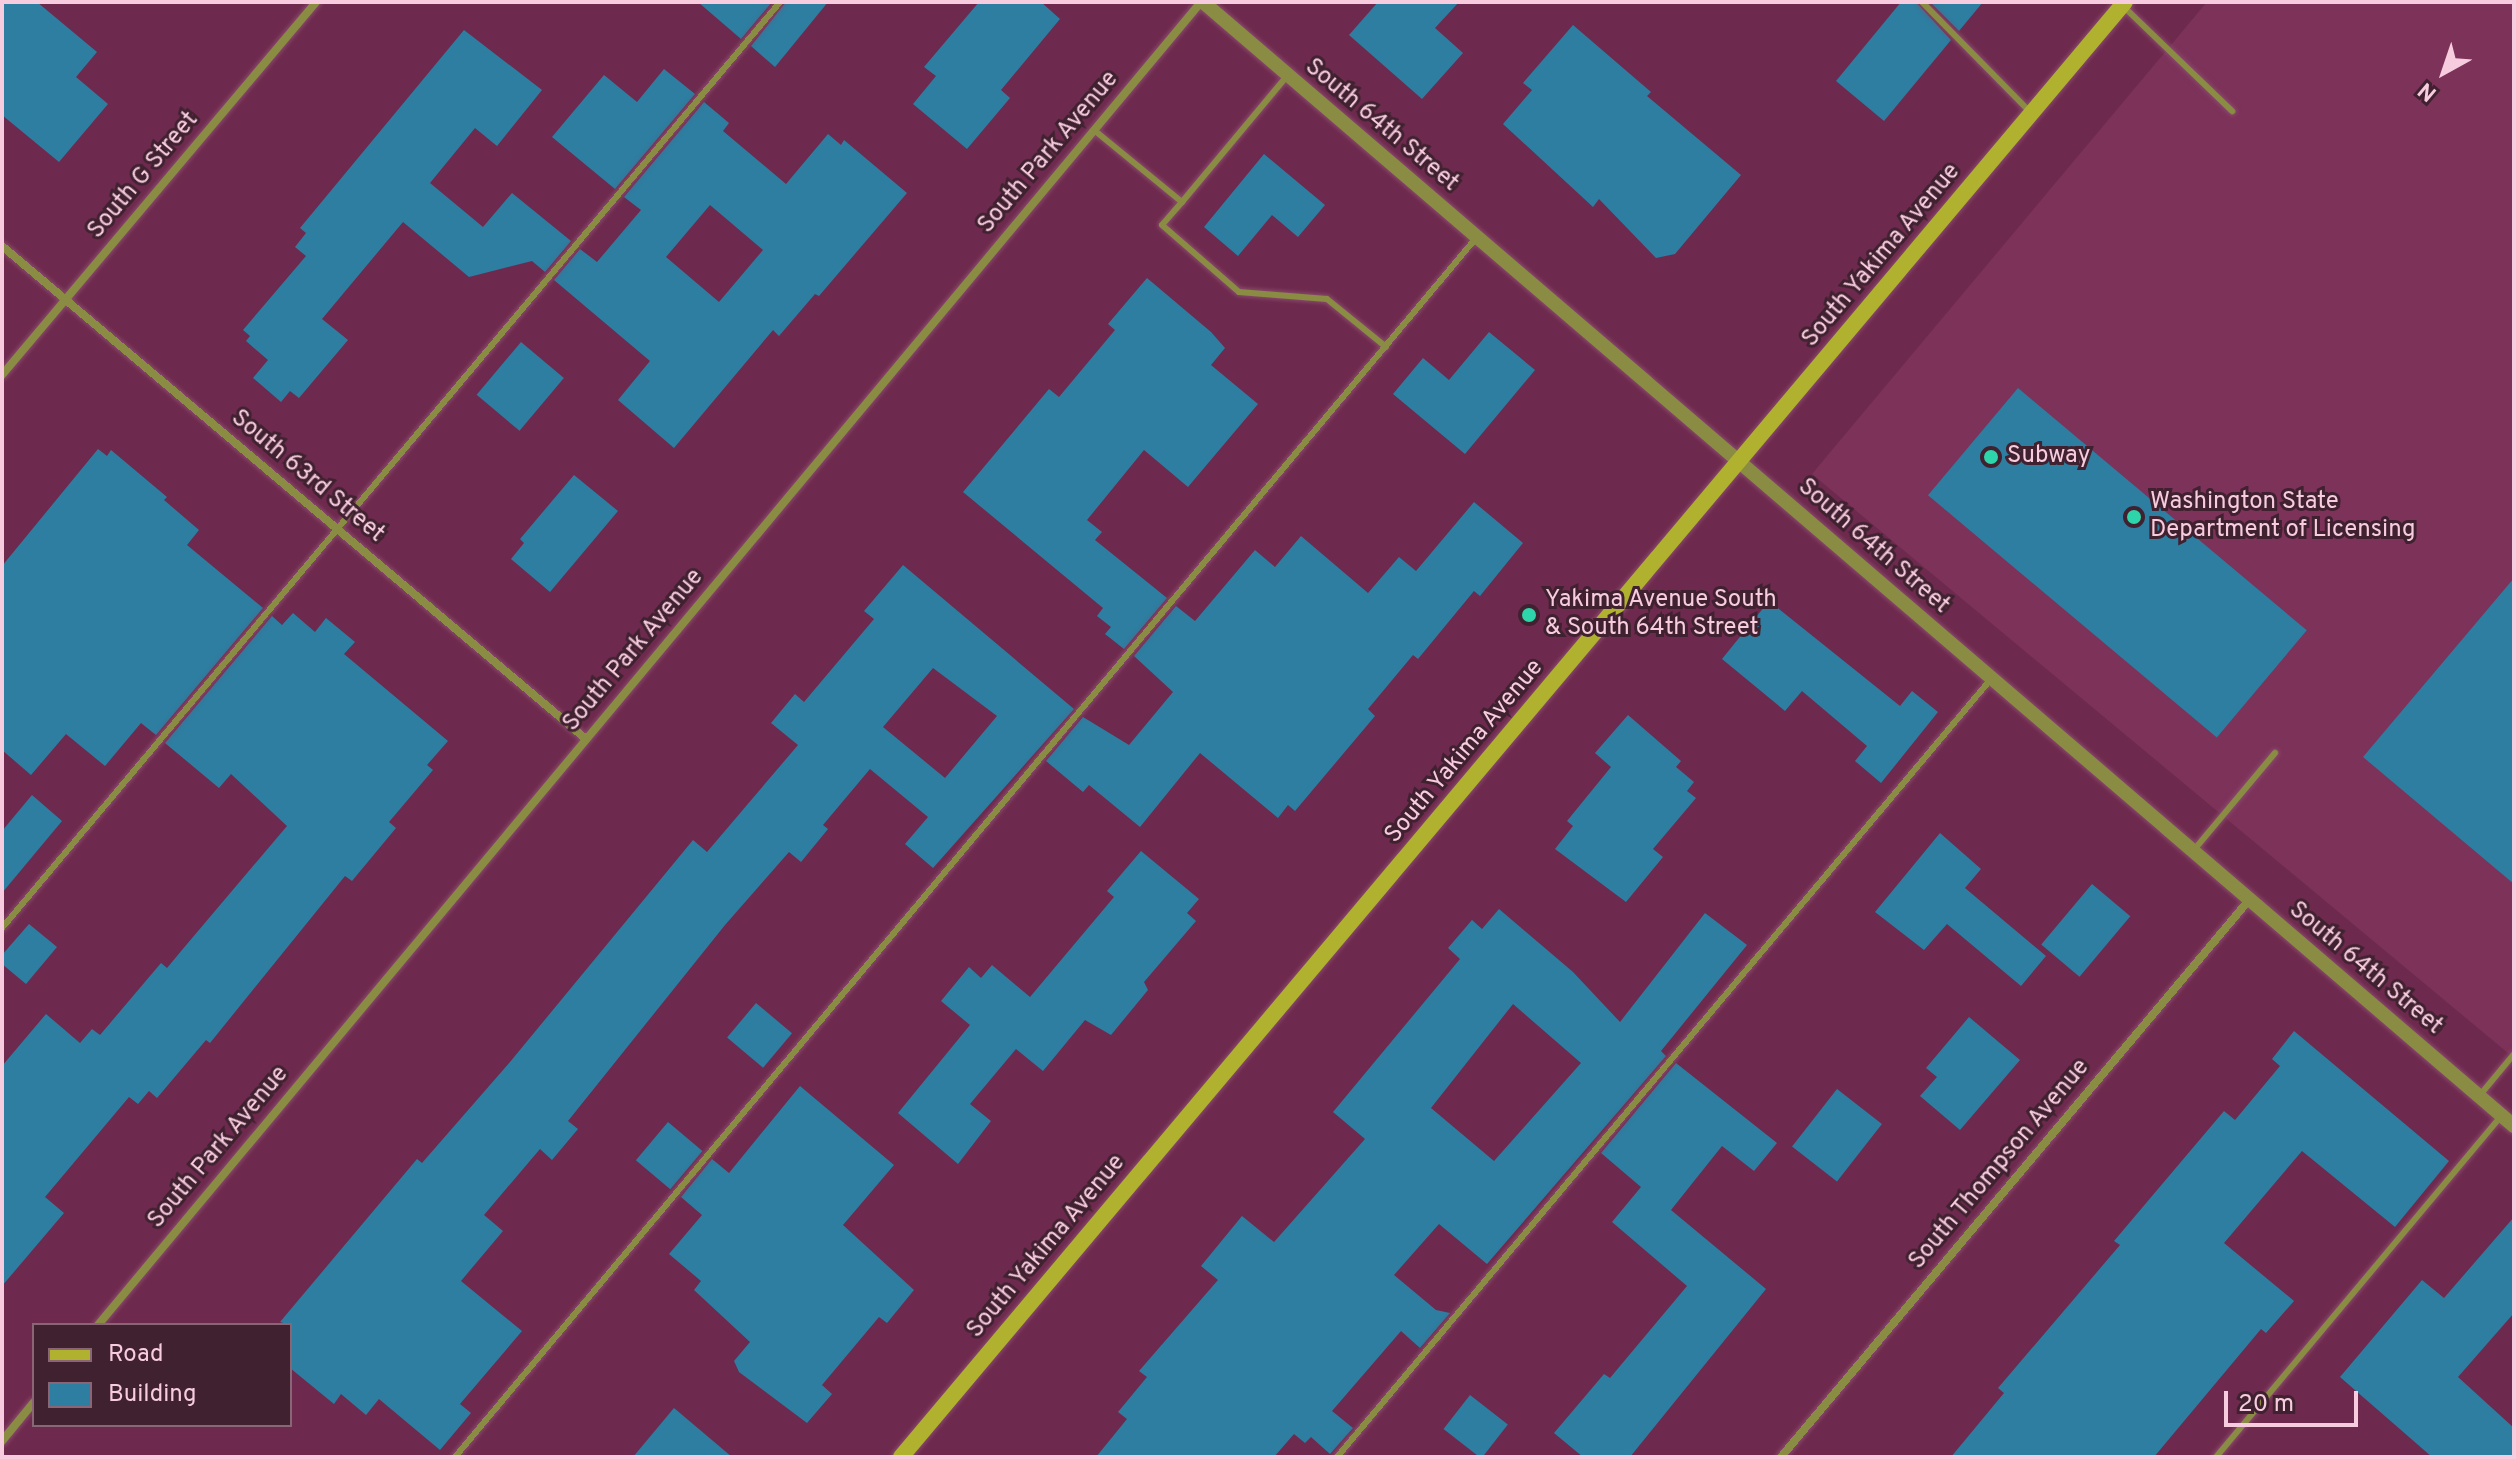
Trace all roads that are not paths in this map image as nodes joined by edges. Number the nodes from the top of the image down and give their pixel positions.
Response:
1 (316, 2) edge
2 (780, 2) edge
3 (1202, 2) edge
4 (1922, 2) edge
5 (2124, 4) edge
6 (1287, 76) junction
7 (2232, 111) dead end
8 (2032, 114) junction
9 (1094, 130) junction
10 (1182, 202) junction
11 (1477, 237) junction
12 (2, 246) edge
13 (66, 299) junction
14 (1386, 347) junction
15 (2, 375) edge
16 (1741, 463) junction
17 (337, 529) junction
18 (1992, 679) junction
19 (586, 739) junction
20 (2275, 753) dead end
21 (2193, 851) junction
22 (2249, 900) junction
23 (2, 928) edge
24 (2514, 1054) edge
25 (2480, 1095) junction
26 (2502, 1115) junction
27 (2514, 1126) edge
28 (100, 1323) edge
29 (32, 1404) edge
30 (2, 1441) edge
31 (455, 1457) edge
32 (901, 1457) edge
33 (1337, 1457) edge
34 (1781, 1457) edge
35 (2216, 1457) edge

1 - 13 street, South G Street
2 - 17 lane
3 - 6 street, South 64th Street
3 - 9 street, South Park Avenue
4 - 8 lane
5 - 7 lane
5 - 8 main road, South Yakima Avenue
6 - 10 lane
6 - 11 street, South 64th Street
8 - 16 main road, South Yakima Avenue
9 - 10 lane
9 - 19 street, South Park Avenue
10 - 14 lane
11 - 14 lane
11 - 16 street, South 64th Street
12 - 13 street, South 63rd Street
13 - 15 street, South G Street
13 - 17 street, South 63rd Street
14 - 31 lane
16 - 18 street, South 64th Street
16 - 32 main road, South Yakima Avenue
17 - 19 street, South 63rd Street
17 - 23 lane
18 - 21 street, South 64th Street
18 - 33 lane
19 - 28 street, South Park Avenue
20 - 21 lane
21 - 22 street, South 64th Street
22 - 25 street, South 64th Street
22 - 34 street, South Thompson Avenue
24 - 25 lane
25 - 26 street, South 64th Street
26 - 27 street, South 64th Street
26 - 35 lane
29 - 30 street

